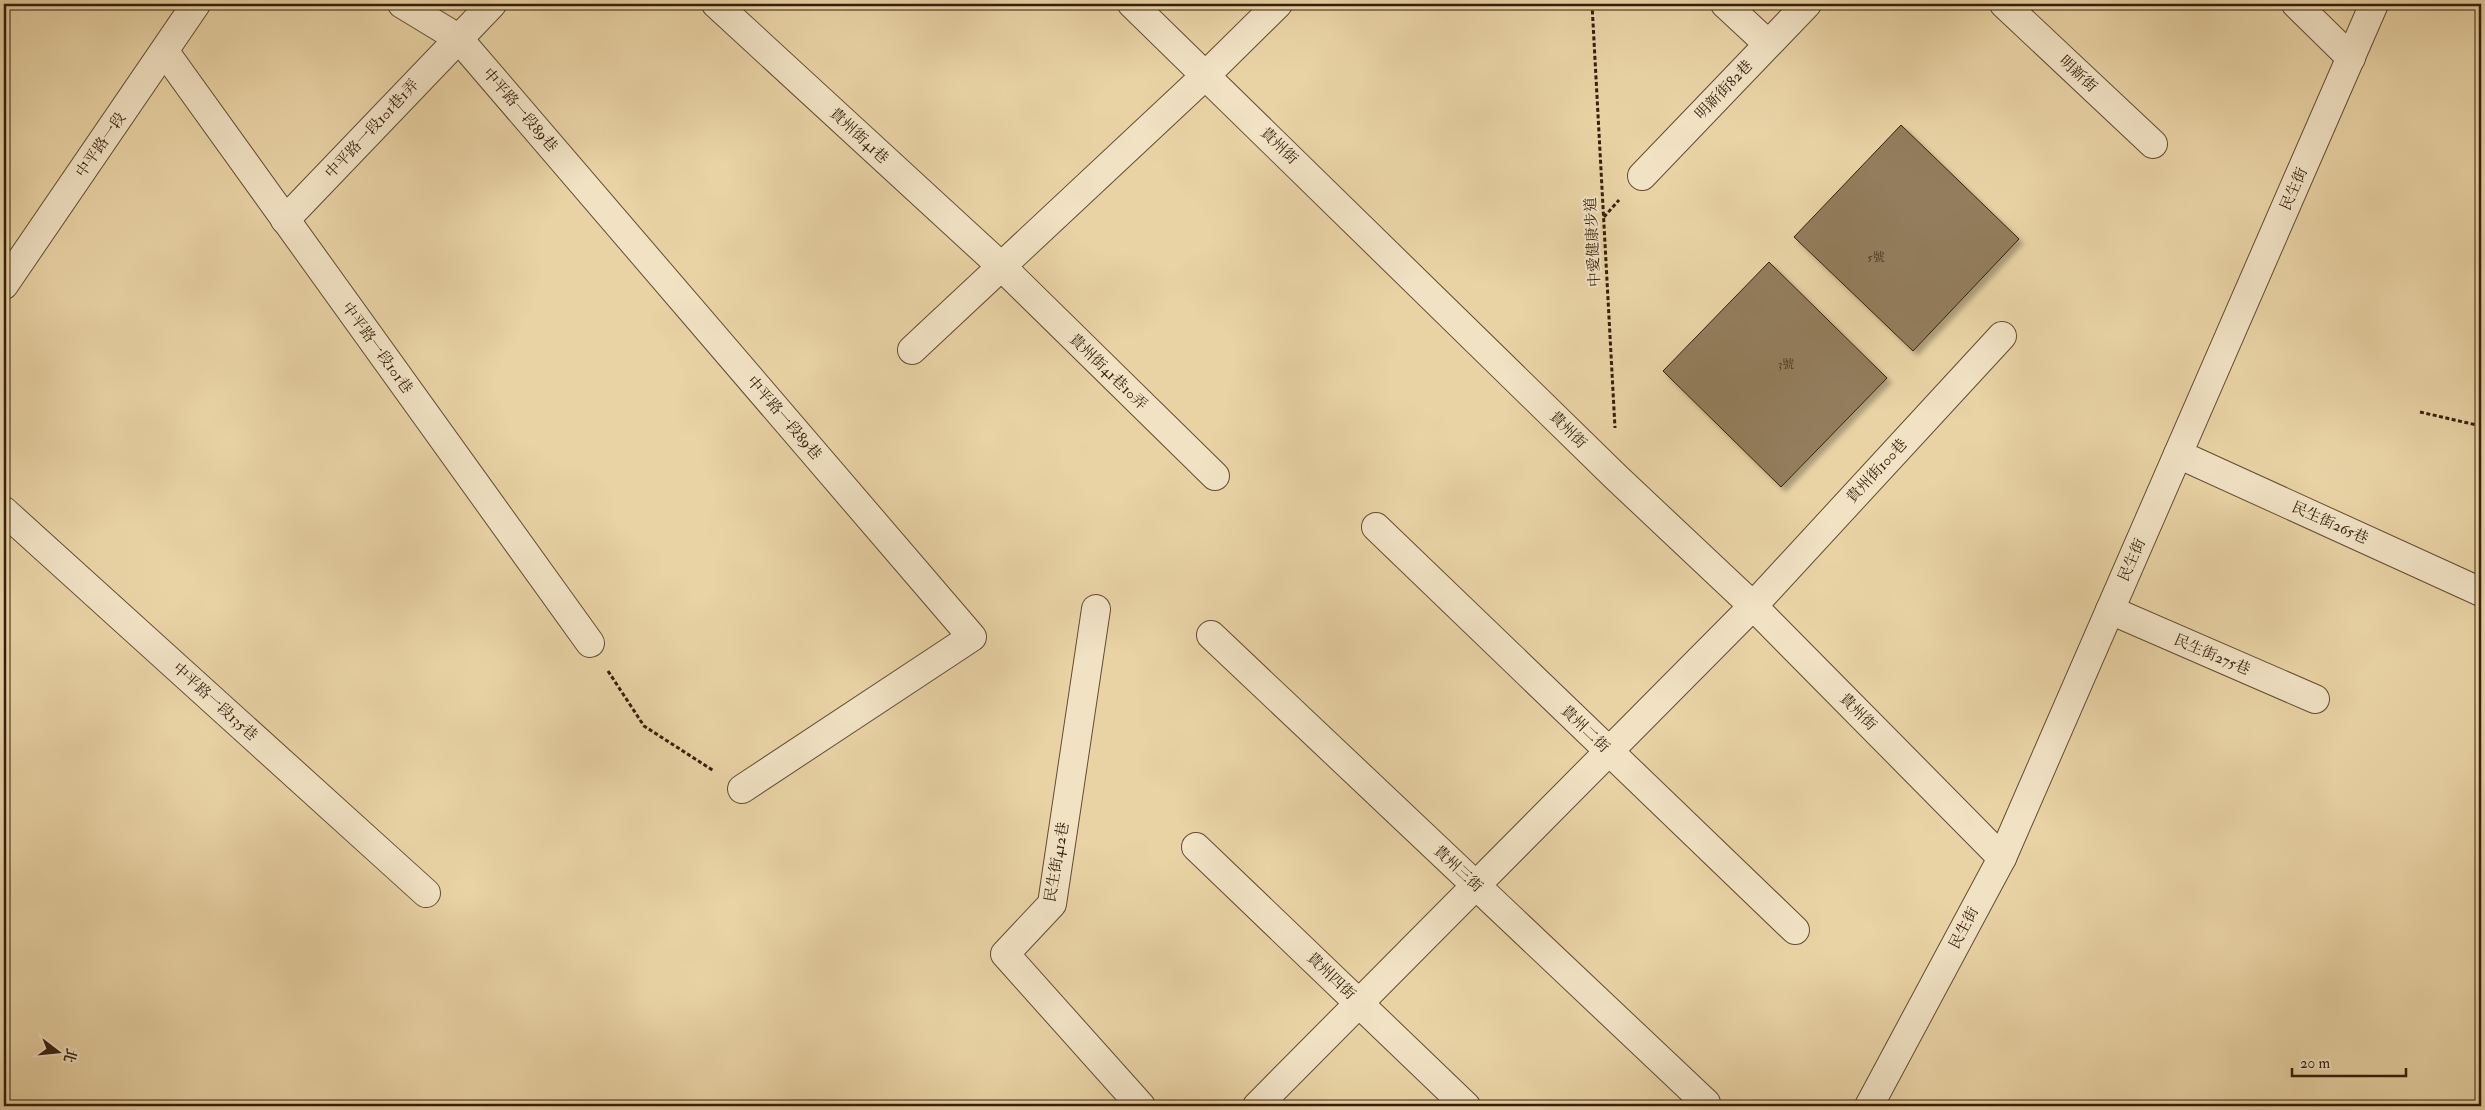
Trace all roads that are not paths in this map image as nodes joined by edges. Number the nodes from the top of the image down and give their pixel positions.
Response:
1 (196, 4) edge
2 (402, 4) edge
3 (492, 4) edge
4 (716, 4) edge
5 (1132, 4) edge
6 (1278, 4) edge
7 (1725, 4) edge
8 (1807, 4) edge
9 (2004, 4) edge
10 (2296, 4) edge
11 (2374, 4) edge
12 (458, 38) junction
13 (1768, 44) junction
14 (165, 52) junction
15 (2350, 58) junction
16 (1206, 75) junction
17 (2153, 144) dead end
18 (1642, 176) dead end
19 (285, 220) junction
20 (1002, 268) junction
21 (4, 285) edge
22 (2002, 336) dead end
23 (912, 350) dead end
24 (2178, 454) junction
25 (1215, 476) dead end
26 (4, 511) edge
27 (1376, 527) dead end
28 (2481, 592) edge
29 (1753, 606) junction
30 (1096, 610) dead end
31 (2110, 610) junction
32 (1211, 635) dead end
33 (590, 643) road end
34 (2315, 699) dead end
35 (1610, 752) junction
36 (742, 789) road end
37 (1196, 847) dead end
38 (2002, 858) junction
39 (1476, 886) junction
40 (426, 893) dead end
41 (1795, 930) dead end
42 (1360, 1004) junction
43 (1706, 1103) dead end
44 (1142, 1106) edge
45 (1257, 1106) edge
46 (1466, 1106) edge
47 (1869, 1106) edge

1 - 14 street, 中平路一段
2 - 12 street, 中平路一段89巷
3 - 12 street, 中平路一段101巷1弄
4 - 20 street, 貴州街41巷
5 - 16 street, 貴州街
6 - 16 street
7 - 13 street
8 - 13 street, 明新街82巷
9 - 17 street, 明新街
10 - 15 street
11 - 15 street, 民生街
12 - 19 street, 中平路一段101巷1弄
12 - 36 street, 中平路一段89巷
13 - 18 street, 明新街82巷
14 - 19 street, 中平路一段101巷
14 - 21 street, 中平路一段
15 - 24 street, 民生街
16 - 20 street
16 - 29 street, 貴州街
19 - 33 street, 中平路一段101巷
20 - 23 street
20 - 25 street, 貴州街41巷10弄
22 - 29 street, 貴州街100巷
24 - 28 street, 民生街265巷
24 - 31 street, 民生街
26 - 40 street, 中平路一段135巷
27 - 35 street, 貴州二街
29 - 35 street, 貴州街100巷
29 - 38 street, 貴州街
30 - 44 street, 民生街412巷
31 - 34 street, 民生街275巷
31 - 38 street, 民生街
32 - 39 street, 貴州三街
35 - 39 street, 貴州街100巷
35 - 41 street, 貴州二街
37 - 42 street, 貴州四街
38 - 47 street, 民生街
39 - 42 street, 貴州街100巷
39 - 43 street, 貴州三街
42 - 45 street, 貴州街100巷
42 - 46 street, 貴州四街

